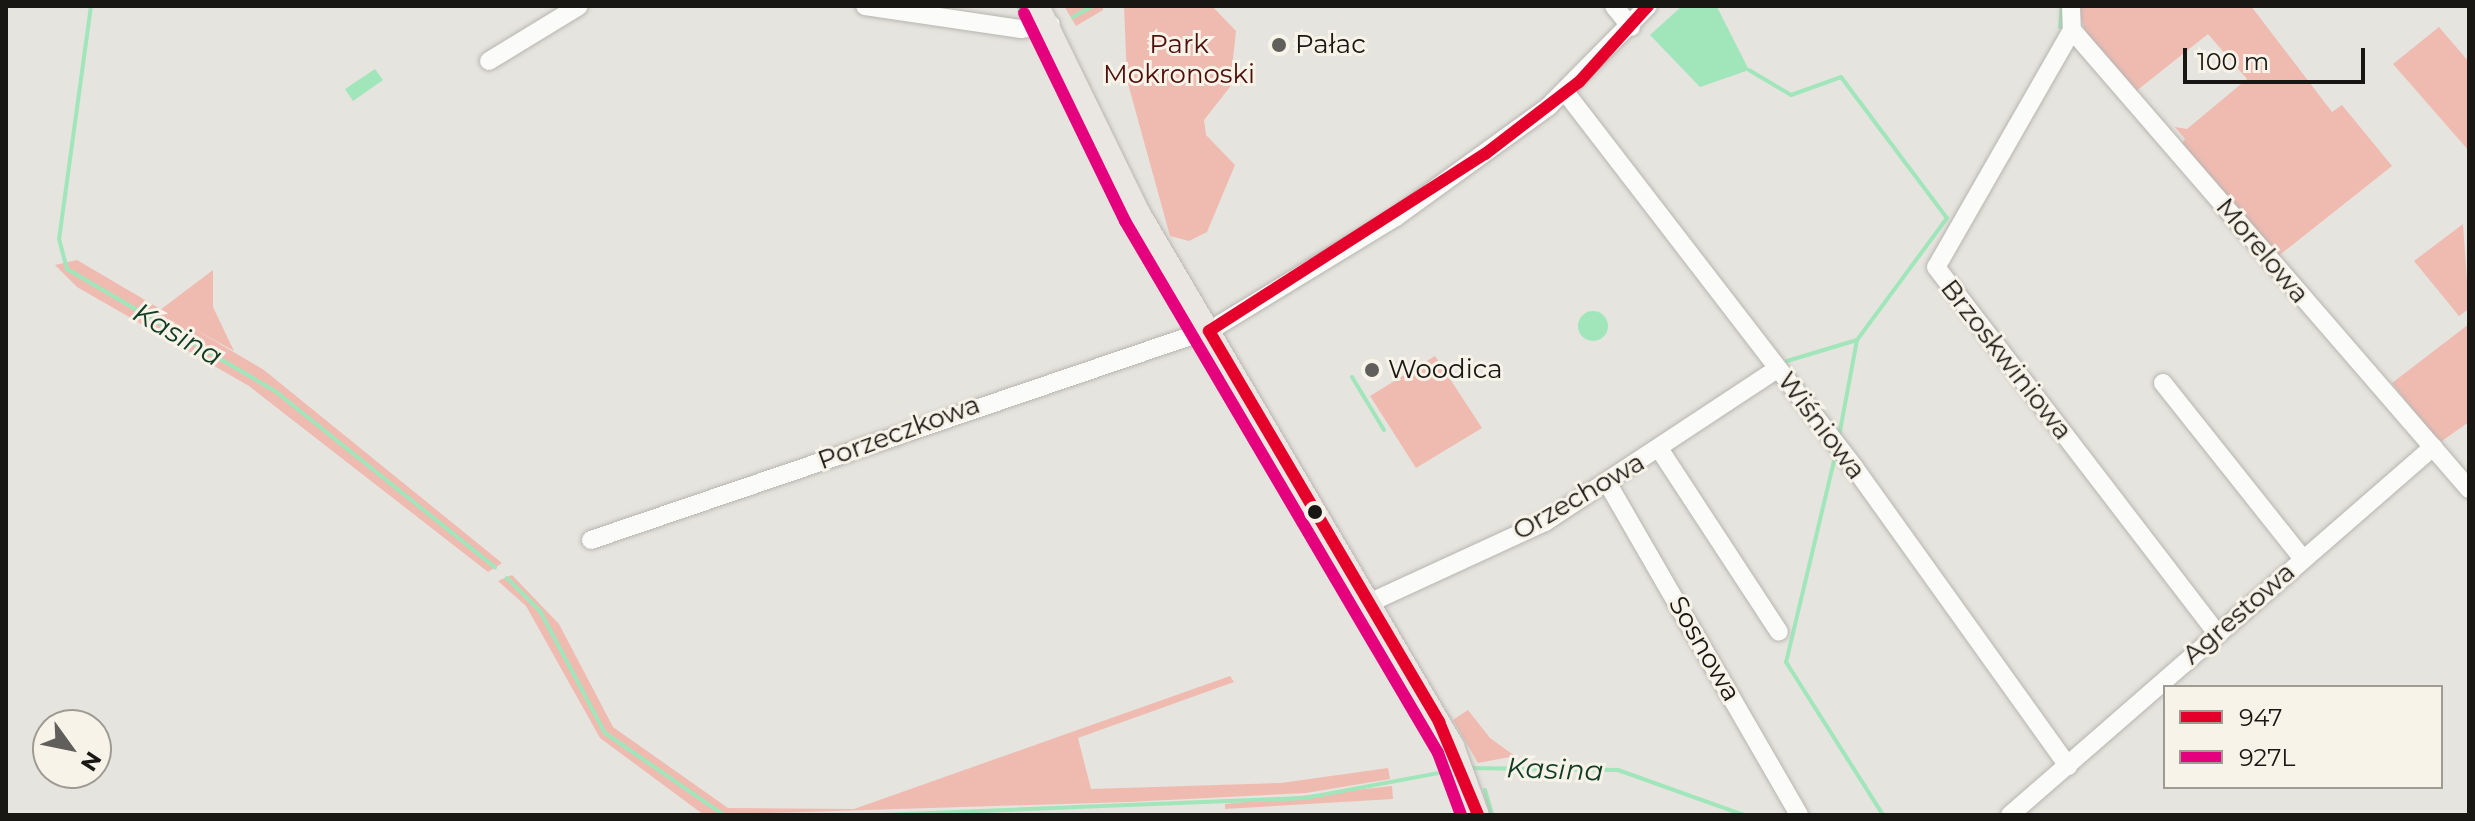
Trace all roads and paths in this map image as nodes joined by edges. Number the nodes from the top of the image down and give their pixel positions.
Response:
1 (579, 6) edge
2 (865, 6) edge
3 (1614, 6) edge
4 (1648, 6) edge
5 (2071, 6) edge
6 (1047, 12) edge
7 (1631, 27) junction
8 (2072, 30) junction
9 (489, 61) dead end
10 (1566, 93) junction
11 (1209, 331) junction
12 (1777, 369) junction
13 (2163, 383) dead end
14 (2433, 447) junction
15 (1660, 450) junction
16 (1608, 484) junction
17 (2469, 489) edge
18 (591, 540) dead end
19 (2303, 559) junction
20 (1369, 603) junction
21 (1779, 632) dead end
22 (2216, 632) junction
23 (2068, 766) junction
24 (1478, 815) edge
25 (1799, 815) edge
26 (2010, 815) edge

1 - 9 street
2 - 6 street
3 - 7 street
4 - 7 street, Porzeczkowa
5 - 8 street
6 - 11 main road
7 - 10 street, Porzeczkowa
8 - 14 street, Morelowa
8 - 22 street, Brzoskwiniowa
10 - 11 street, Porzeczkowa
10 - 12 street, Wiśniowa
11 - 18 street, Porzeczkowa
11 - 20 main road
12 - 15 street, Orzechowa
12 - 23 street, Wiśniowa
13 - 19 street
14 - 17 street, Morelowa
14 - 19 street, Agrestowa
15 - 16 street, Orzechowa
15 - 21 street
16 - 20 street, Orzechowa
16 - 25 street, Sosnowa
19 - 22 street, Agrestowa
20 - 24 main road
22 - 23 street, Agrestowa
23 - 26 street, Agrestowa

